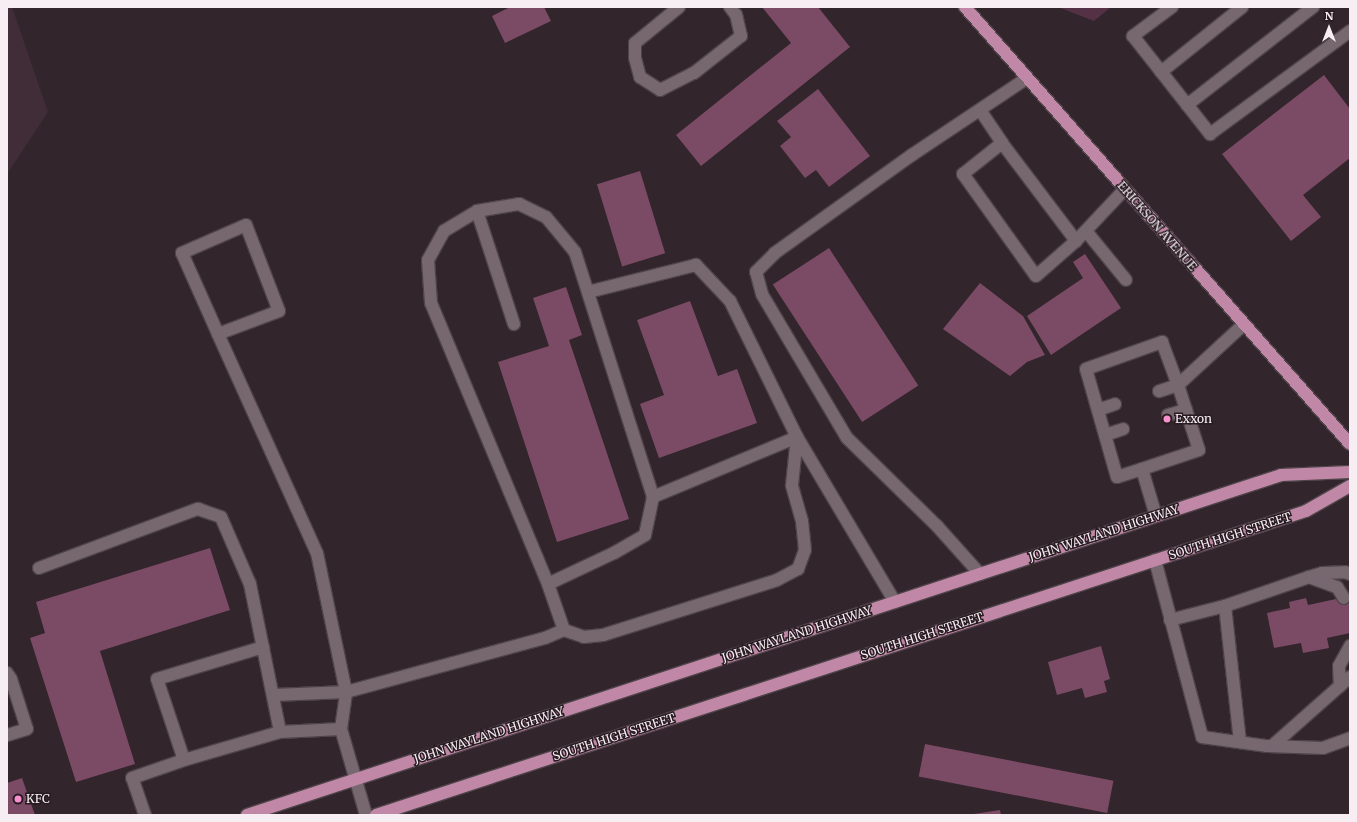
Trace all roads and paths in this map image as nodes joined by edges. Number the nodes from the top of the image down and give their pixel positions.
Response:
1 (679, 7) edge
2 (730, 7) edge
3 (965, 7) edge
4 (1172, 7) edge
5 (1242, 7) edge
6 (1313, 7) edge
7 (1350, 31) edge
8 (1161, 72) junction
9 (1027, 78) junction
10 (1187, 105) junction
11 (980, 110) junction
12 (1002, 143) junction
13 (1125, 189) junction
14 (477, 211) junction
15 (1086, 230) junction
16 (1076, 242) junction
17 (1126, 280) dead end
18 (588, 292) junction
19 (514, 324) dead end
20 (1244, 324) junction
21 (218, 334) junction
22 (1178, 385) junction
23 (1159, 391) dead end
24 (1115, 404) dead end
25 (1098, 410) junction
26 (1186, 410) junction
27 (1168, 415) dead end
28 (1123, 429) dead end
29 (1105, 435) junction
30 (797, 437) junction
31 (1350, 444) edge
32 (1142, 469) junction
33 (1350, 472) edge
34 (1350, 486) edge
35 (653, 497) junction
36 (1156, 516) junction
37 (1155, 560) junction
38 (39, 568) dead end
39 (980, 574) junction
40 (1350, 574) edge
41 (1309, 577) junction
42 (548, 584) junction
43 (1344, 598) dead end
44 (895, 602) junction
45 (1225, 606) junction
46 (1170, 620) junction
47 (564, 630) junction
48 (1350, 646) edge
49 (263, 647) junction
50 (7, 673) edge
51 (1350, 677) edge
52 (1340, 686) junction
53 (346, 692) junction
54 (274, 695) junction
55 (341, 729) junction
56 (280, 732) junction
57 (7, 735) edge
58 (1350, 738) edge
59 (1240, 742) junction
60 (1272, 746) junction
61 (184, 760) junction
62 (355, 780) junction
63 (144, 815) edge
64 (247, 815) edge
65 (366, 815) edge
66 (376, 815) edge

1 - 2 lane
3 - 9 main road, ERICKSON AVENUE
4 - 8 lane
5 - 8 lane
6 - 10 lane
7 - 10 lane
8 - 10 lane
9 - 11 lane
9 - 13 main road, ERICKSON AVENUE
11 - 12 lane
11 - 39 lane
12 - 16 lane
12 - 16 lane
13 - 15 lane
13 - 20 main road, ERICKSON AVENUE
14 - 18 lane
14 - 19 lane
14 - 42 lane
15 - 16 lane
15 - 17 lane
18 - 30 lane
18 - 35 lane
20 - 22 lane
20 - 31 main road, ERICKSON AVENUE
21 - 21 lane
21 - 53 lane
22 - 23 lane
22 - 25 lane
22 - 26 lane
24 - 25 lane
25 - 29 lane
26 - 27 lane
26 - 32 lane
28 - 29 lane
29 - 32 lane
30 - 35 lane
30 - 44 lane
30 - 47 lane
32 - 36 lane
33 - 36 main road, JOHN WAYLAND HIGHWAY
34 - 37 main road, SOUTH HIGH STREET
35 - 42 lane
36 - 39 main road, JOHN WAYLAND HIGHWAY
37 - 46 lane
37 - 66 main road, SOUTH HIGH STREET
38 - 49 lane
39 - 44 main road, JOHN WAYLAND HIGHWAY
40 - 41 lane
41 - 43 lane
41 - 45 lane
42 - 47 lane
44 - 62 main road, JOHN WAYLAND HIGHWAY
45 - 46 lane
45 - 59 lane
46 - 59 lane
47 - 53 lane
48 - 52 lane
49 - 54 lane
49 - 61 lane
50 - 57 lane
51 - 52 lane
52 - 60 lane
53 - 54 lane
53 - 55 lane
54 - 56 lane
55 - 56 lane
55 - 62 lane
56 - 61 lane
58 - 60 lane
59 - 60 lane
61 - 63 lane
62 - 64 main road, JOHN WAYLAND HIGHWAY
62 - 65 lane

